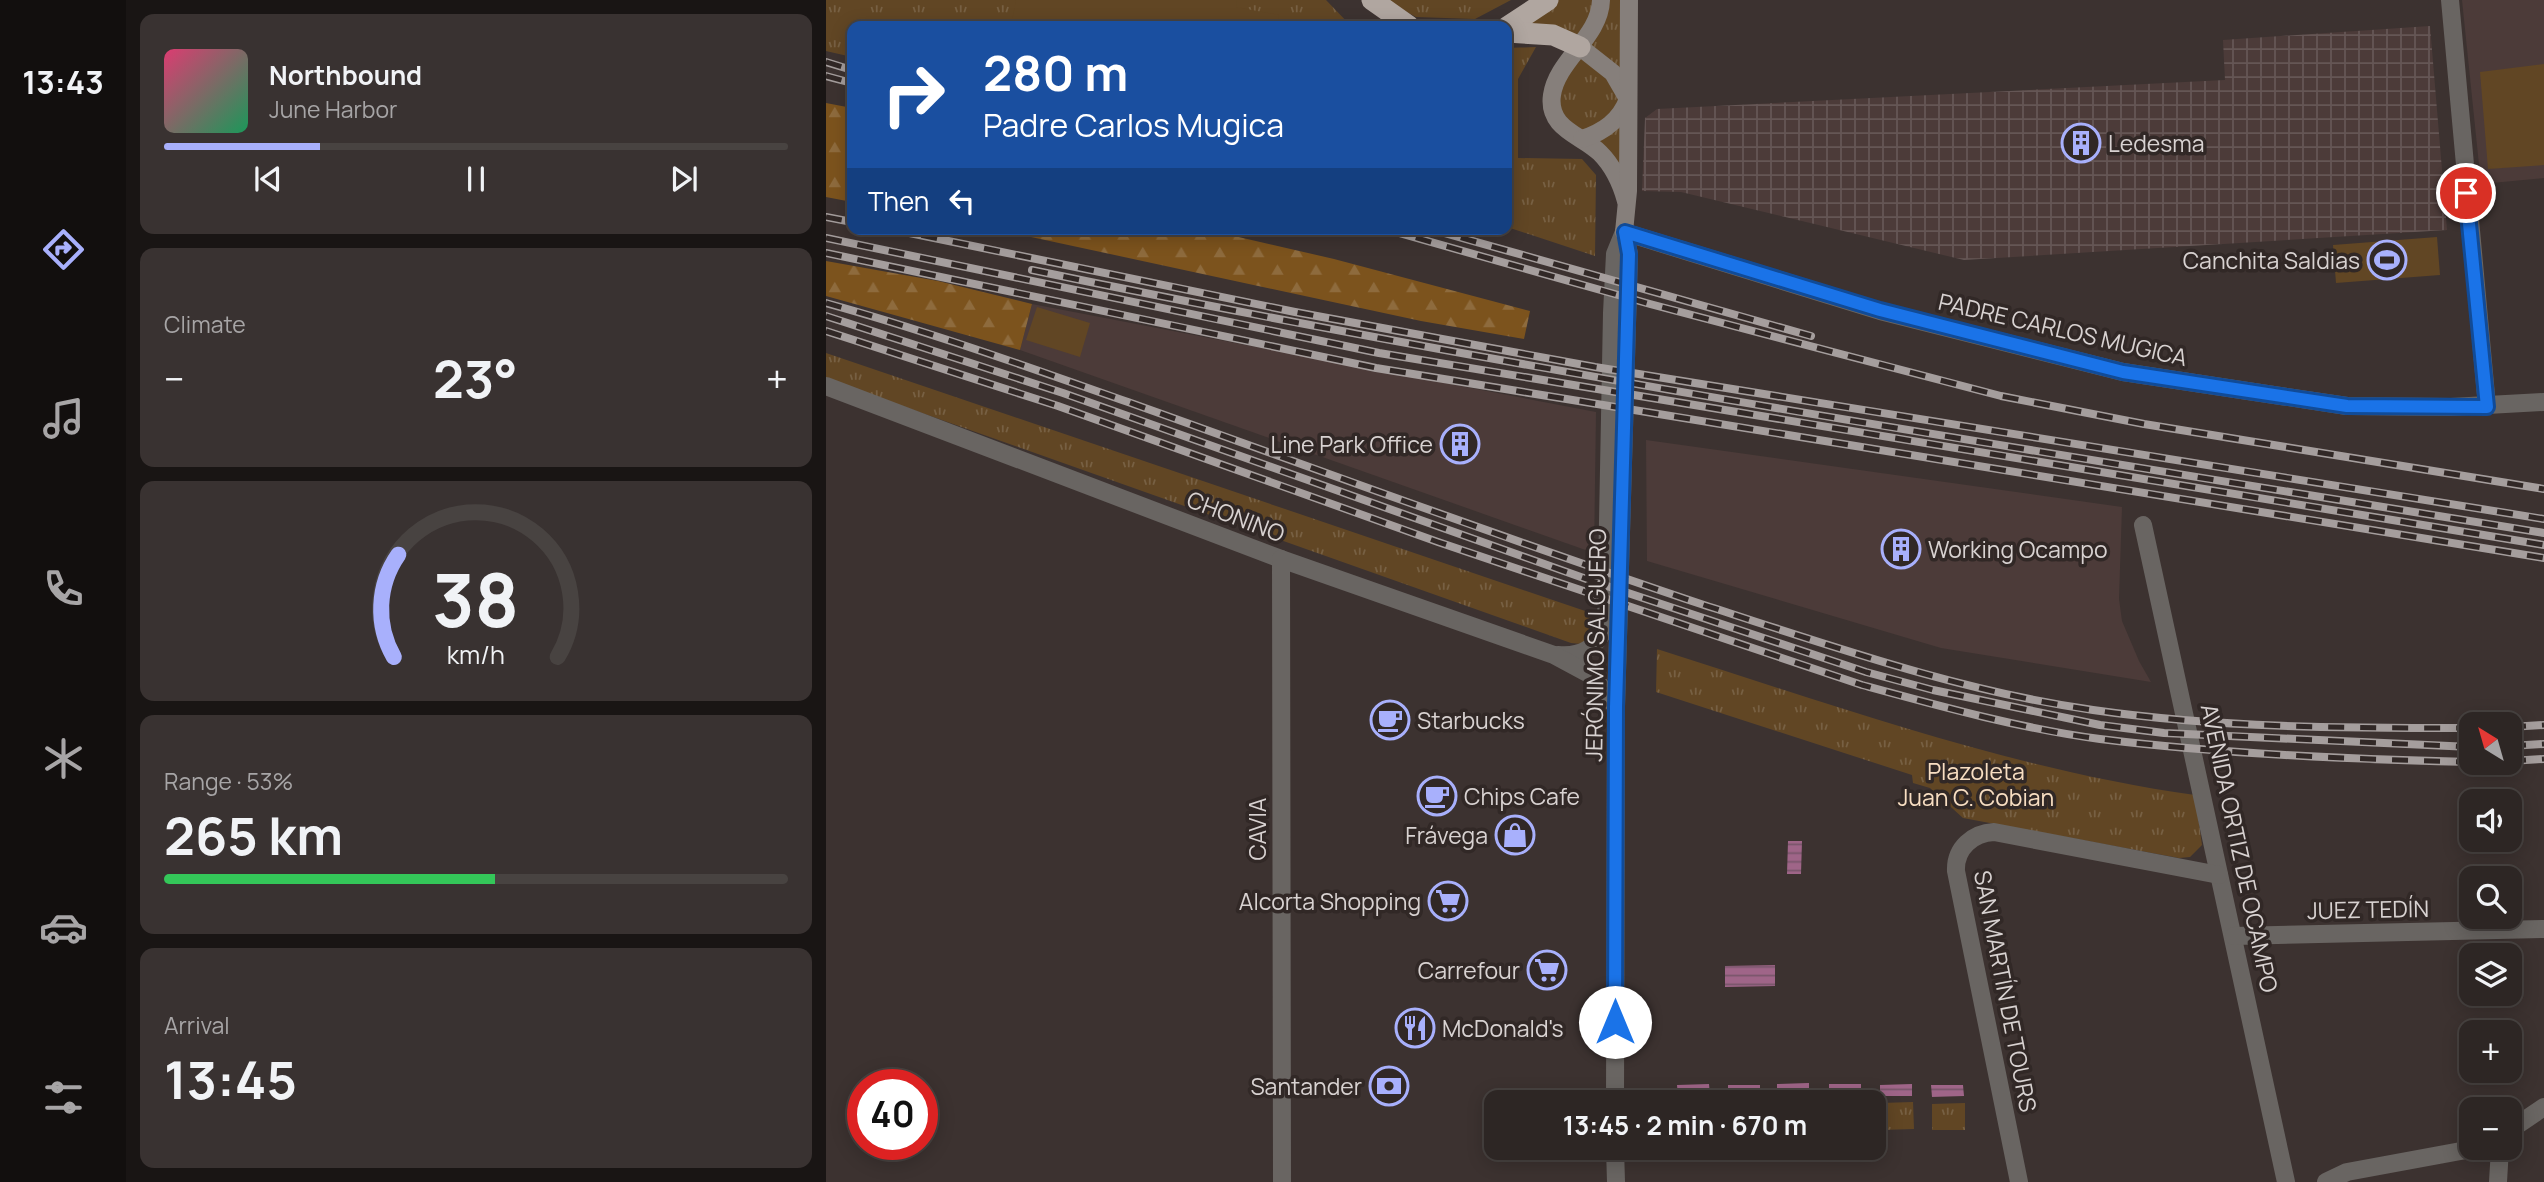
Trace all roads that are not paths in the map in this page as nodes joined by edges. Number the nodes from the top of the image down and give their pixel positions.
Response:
1 (1372, 0) edge
2 (1548, 0) edge
3 (1601, 0) edge
4 (1629, 0) edge
5 (2450, 0) edge
6 (1402, 21) edge
7 (1512, 26) edge
8 (1512, 30) edge
9 (1580, 47) junction
10 (1628, 99) junction
11 (1582, 139) junction
12 (1626, 201) junction
13 (1625, 232) junction
14 (826, 386) edge
15 (2544, 402) edge
16 (2487, 407) junction
17 (2143, 525) dead end
18 (1281, 559) junction
19 (1554, 655) junction
20 (1616, 707) junction
21 (2220, 875) junction
22 (2544, 929) edge
23 (2234, 936) junction
24 (1615, 1090) edge
25 (2544, 1107) edge
26 (2522, 1122) edge
27 (2459, 1151) edge
28 (1615, 1160) edge
29 (2499, 1160) edge
30 (1282, 1182) edge
31 (1616, 1182) edge
32 (2019, 1182) edge
33 (2286, 1182) edge
34 (2326, 1182) edge
35 (2498, 1182) edge

1 - 6 highway
2 - 7 highway
3 - 9 main road, JERÓNIMO SALGUERO
4 - 10 main road, JERÓNIMO SALGUERO
5 - 16 street
8 - 9 highway
9 - 10 main road
9 - 11 main road, JERÓNIMO SALGUERO
10 - 11 main road
10 - 12 main road, JERÓNIMO SALGUERO
11 - 12 main road, JERÓNIMO SALGUERO
12 - 13 main road, JERÓNIMO SALGUERO
13 - 16 street, PADRE CARLOS MUGICA
13 - 19 street, JERÓNIMO SALGUERO
13 - 20 street, JERÓNIMO SALGUERO
14 - 18 street, CHONINO
15 - 16 street, PADRE CARLOS MUGICA
17 - 21 street, AVENIDA ORTIZ DE OCAMPO
18 - 19 street, CHONINO
18 - 30 street, CAVIA
19 - 20 street, CHONINO
20 - 24 street, JERÓNIMO SALGUERO
21 - 23 street, AVENIDA ORTIZ DE OCAMPO
21 - 32 street, SAN MARTÍN DE TOURS
22 - 23 street, JUEZ TEDÍN
23 - 33 street, AVENIDA ORTIZ DE OCAMPO
25 - 26 street
27 - 34 street
28 - 31 street
29 - 35 street

